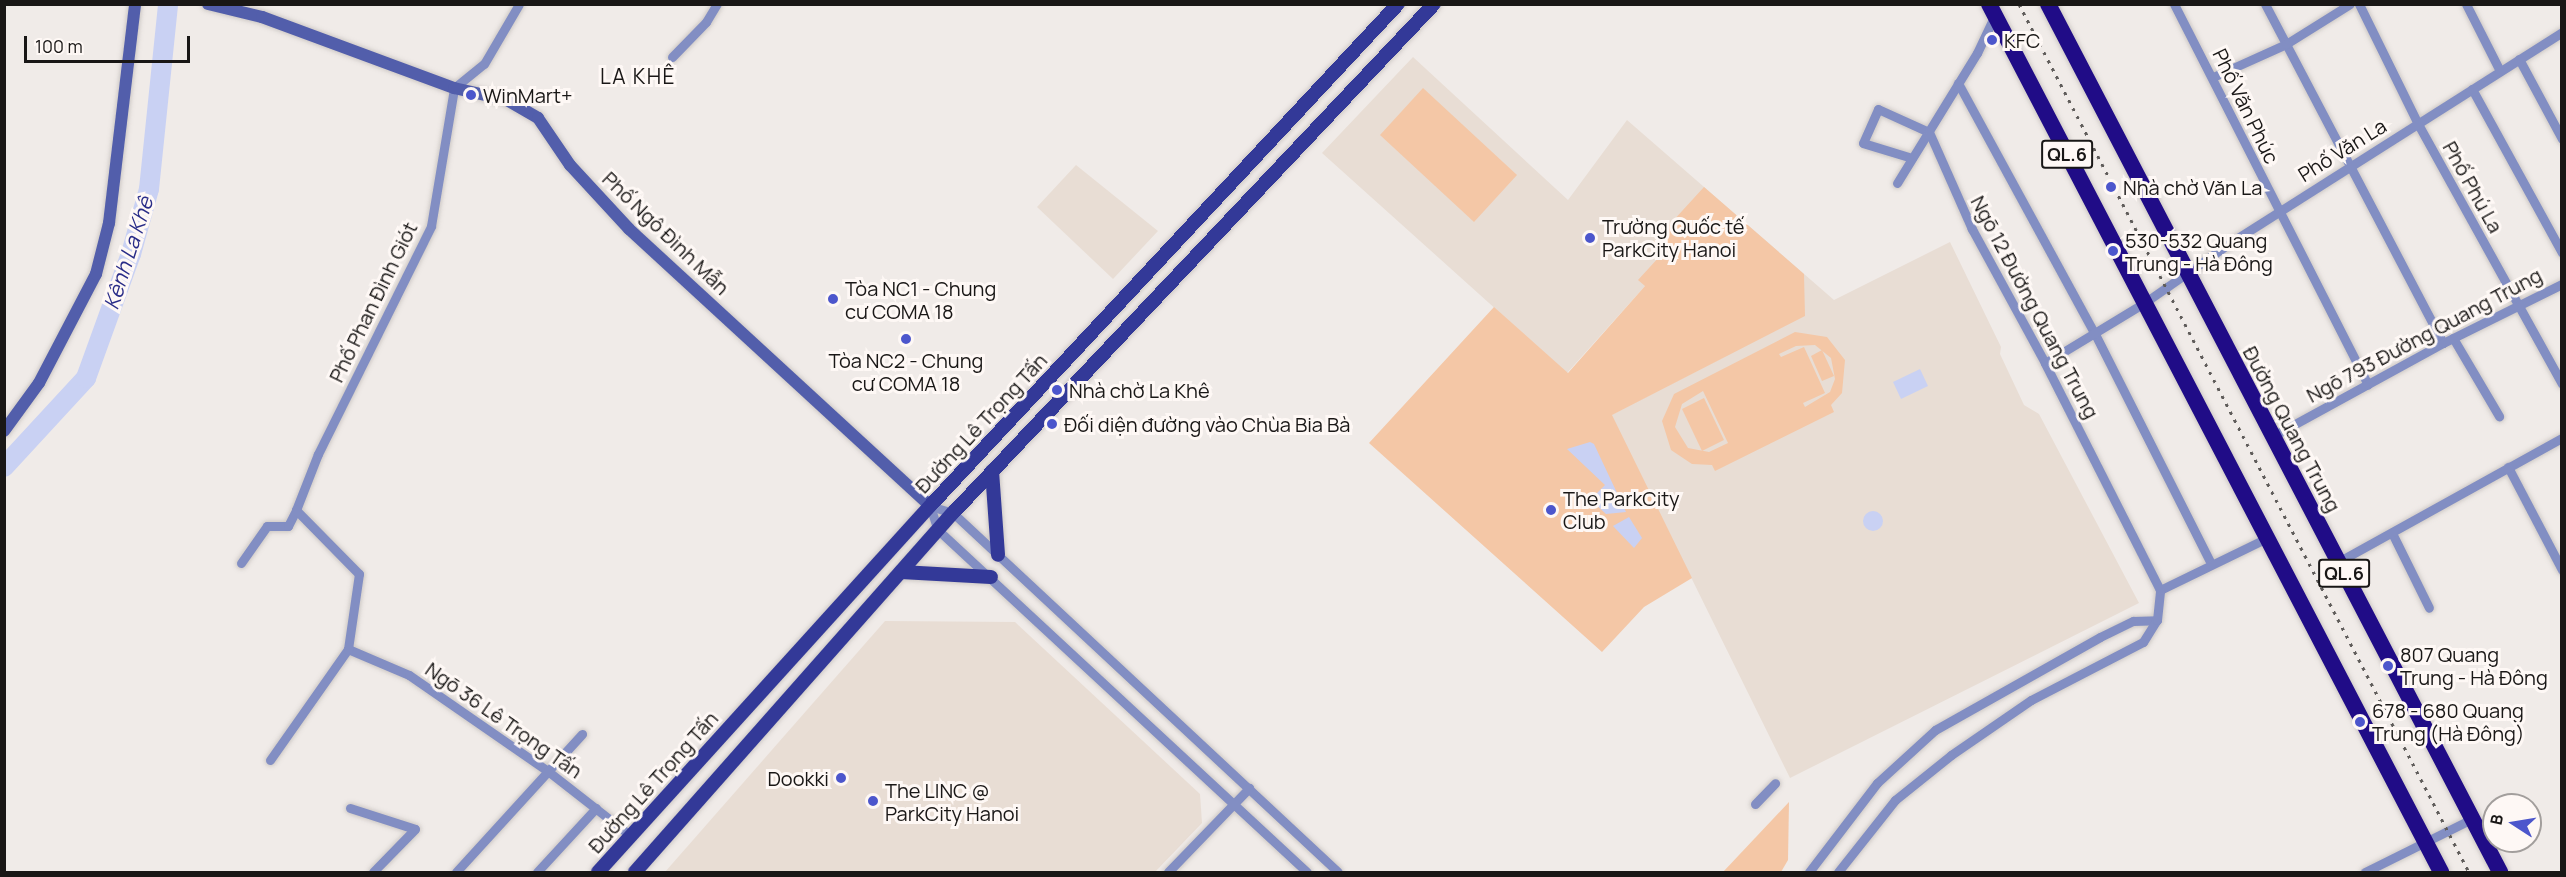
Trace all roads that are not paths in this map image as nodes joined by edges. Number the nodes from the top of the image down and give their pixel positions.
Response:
1 (135, 4) edge
2 (208, 4) edge
3 (519, 4) edge
4 (717, 4) edge
5 (1398, 4) edge
6 (1434, 4) edge
7 (2048, 4) edge
8 (2174, 4) edge
9 (2265, 4) edge
10 (2350, 4) edge
11 (2360, 4) edge
12 (2466, 4) edge
13 (1992, 10) edge
14 (2562, 32) edge
15 (2286, 44) junction
16 (672, 57) dead end
17 (2519, 59) junction
18 (2500, 71) junction
19 (2212, 77) junction
20 (1958, 83) junction
21 (454, 88) junction
22 (2472, 89) junction
23 (2418, 124) junction
24 (1929, 132) junction
25 (2562, 139) edge
26 (1912, 158) junction
27 (2349, 168) junction
28 (1897, 183) dead end
29 (2278, 212) junction
30 (2562, 253) edge
31 (2188, 274) junction
32 (2562, 284) edge
33 (2144, 303) junction
34 (2518, 305) junction
35 (2094, 332) junction
36 (2453, 338) junction
37 (2443, 343) junction
38 (2045, 363) junction
39 (2368, 384) junction
40 (2562, 384) edge
41 (2499, 416) dead end
42 (4, 431) edge
43 (2273, 436) junction
44 (2562, 438) edge
45 (2508, 467) junction
46 (992, 471) junction
47 (930, 506) junction
48 (296, 510) junction
49 (953, 513) junction
50 (938, 530) junction
51 (2393, 535) junction
52 (2267, 538) junction
53 (999, 555) junction
54 (2338, 562) junction
55 (241, 563) dead end
56 (2211, 564) junction
57 (2562, 570) edge
58 (901, 572) junction
59 (991, 577) junction
60 (2160, 590) junction
61 (2429, 608) dead end
62 (2157, 620) junction
63 (348, 649) junction
64 (582, 734) dead end
65 (270, 760) dead end
66 (549, 772) junction
67 (1775, 783) dead end
68 (1249, 788) junction
69 (1234, 803) junction
70 (1755, 804) dead end
71 (350, 808) dead end
72 (596, 808) junction
73 (2472, 819) junction
74 (631, 836) junction
75 (2426, 844) junction
76 (373, 873) edge
77 (456, 873) edge
78 (537, 873) edge
79 (598, 873) edge
80 (635, 873) edge
81 (1168, 873) edge
82 (1307, 873) edge
83 (1338, 873) edge
84 (1809, 873) edge
85 (1838, 873) edge
86 (2365, 873) edge
87 (2441, 873) edge
88 (2500, 873) edge

1 - 42 street
2 - 21 street, Phố Ngô Đình Mẫn
3 - 21 street
4 - 16 street
5 - 47 main road, Đường Lê Trọng Tấn
6 - 46 main road, Đường Lê Trọng Tấn
7 - 31 highway, Đường Quang Trung / QL.6
8 - 19 street, Phố Văn Phúc
9 - 15 street
10 - 15 street
11 - 23 street, Phố Phú La
12 - 18 street
13 - 20 street
13 - 33 highway, QL.6
14 - 17 street, Phố Văn La
15 - 19 street
15 - 27 street
17 - 18 street, Phố Văn La
17 - 25 street
18 - 22 street, Phố Văn La
19 - 29 street, Phố Văn Phúc
20 - 24 street
20 - 35 street
21 - 47 street, Phố Ngô Đình Mẫn
21 - 48 street, Phố Phan Đình Giót
22 - 23 street, Phố Văn La
22 - 30 street
23 - 27 street, Phố Văn La
23 - 34 street, Phố Phú La
24 - 26 street
24 - 26 street
24 - 38 street, Ngõ 12 Đường Quang Trung
26 - 28 street
27 - 29 street, Phố Văn La
27 - 37 street
29 - 31 street, Phố Văn La
29 - 39 street, Phố Văn Phúc
31 - 33 street, Phố Văn La
31 - 43 highway, Đường Quang Trung / QL.6
32 - 34 street, Ngõ 793 Đường Quang Trung
33 - 35 street, Phố Văn La
33 - 52 highway, QL.6
34 - 36 street, Ngõ 793 Đường Quang Trung
34 - 40 street, Phố Phú La
35 - 38 street, Phố Văn La
35 - 56 street
36 - 37 street, Ngõ 793 Đường Quang Trung
36 - 41 street
37 - 39 street, Ngõ 793 Đường Quang Trung
38 - 60 street, Ngõ 12 Đường Quang Trung
39 - 43 street, Ngõ 793 Đường Quang Trung
43 - 54 highway, Đường Quang Trung / QL.6
44 - 45 street
45 - 51 street
45 - 57 street
46 - 49 main road, Đường Lê Trọng Tấn
46 - 53 main road
47 - 49 street
47 - 50 street
47 - 74 main road, Đường Lê Trọng Tấn
48 - 55 street
48 - 63 street
49 - 50 main road, Đường Lê Trọng Tấn
49 - 53 street
50 - 58 main road, Đường Lê Trọng Tấn
50 - 59 street
51 - 54 street
51 - 61 street
52 - 56 street
52 - 75 highway, QL.6
53 - 68 street
54 - 73 highway, Đường Quang Trung / QL.6
56 - 60 street
58 - 59 main road
58 - 80 main road, Đường Lê Trọng Tấn
59 - 69 street
60 - 62 street
62 - 84 street
62 - 85 street
63 - 65 street
63 - 66 street, Ngõ 36 Lê Trọng Tấn
64 - 66 street
66 - 72 street, Ngõ 36 Lê Trọng Tấn
66 - 77 street
67 - 70 street
68 - 69 street
68 - 83 street
69 - 81 street
69 - 82 street
71 - 76 street
72 - 74 street, Ngõ 36 Lê Trọng Tấn
72 - 78 street
73 - 75 street
73 - 88 highway, Đường Quang Trung / QL.6
74 - 79 main road, Đường Lê Trọng Tấn
75 - 86 street
75 - 87 highway, QL.6

